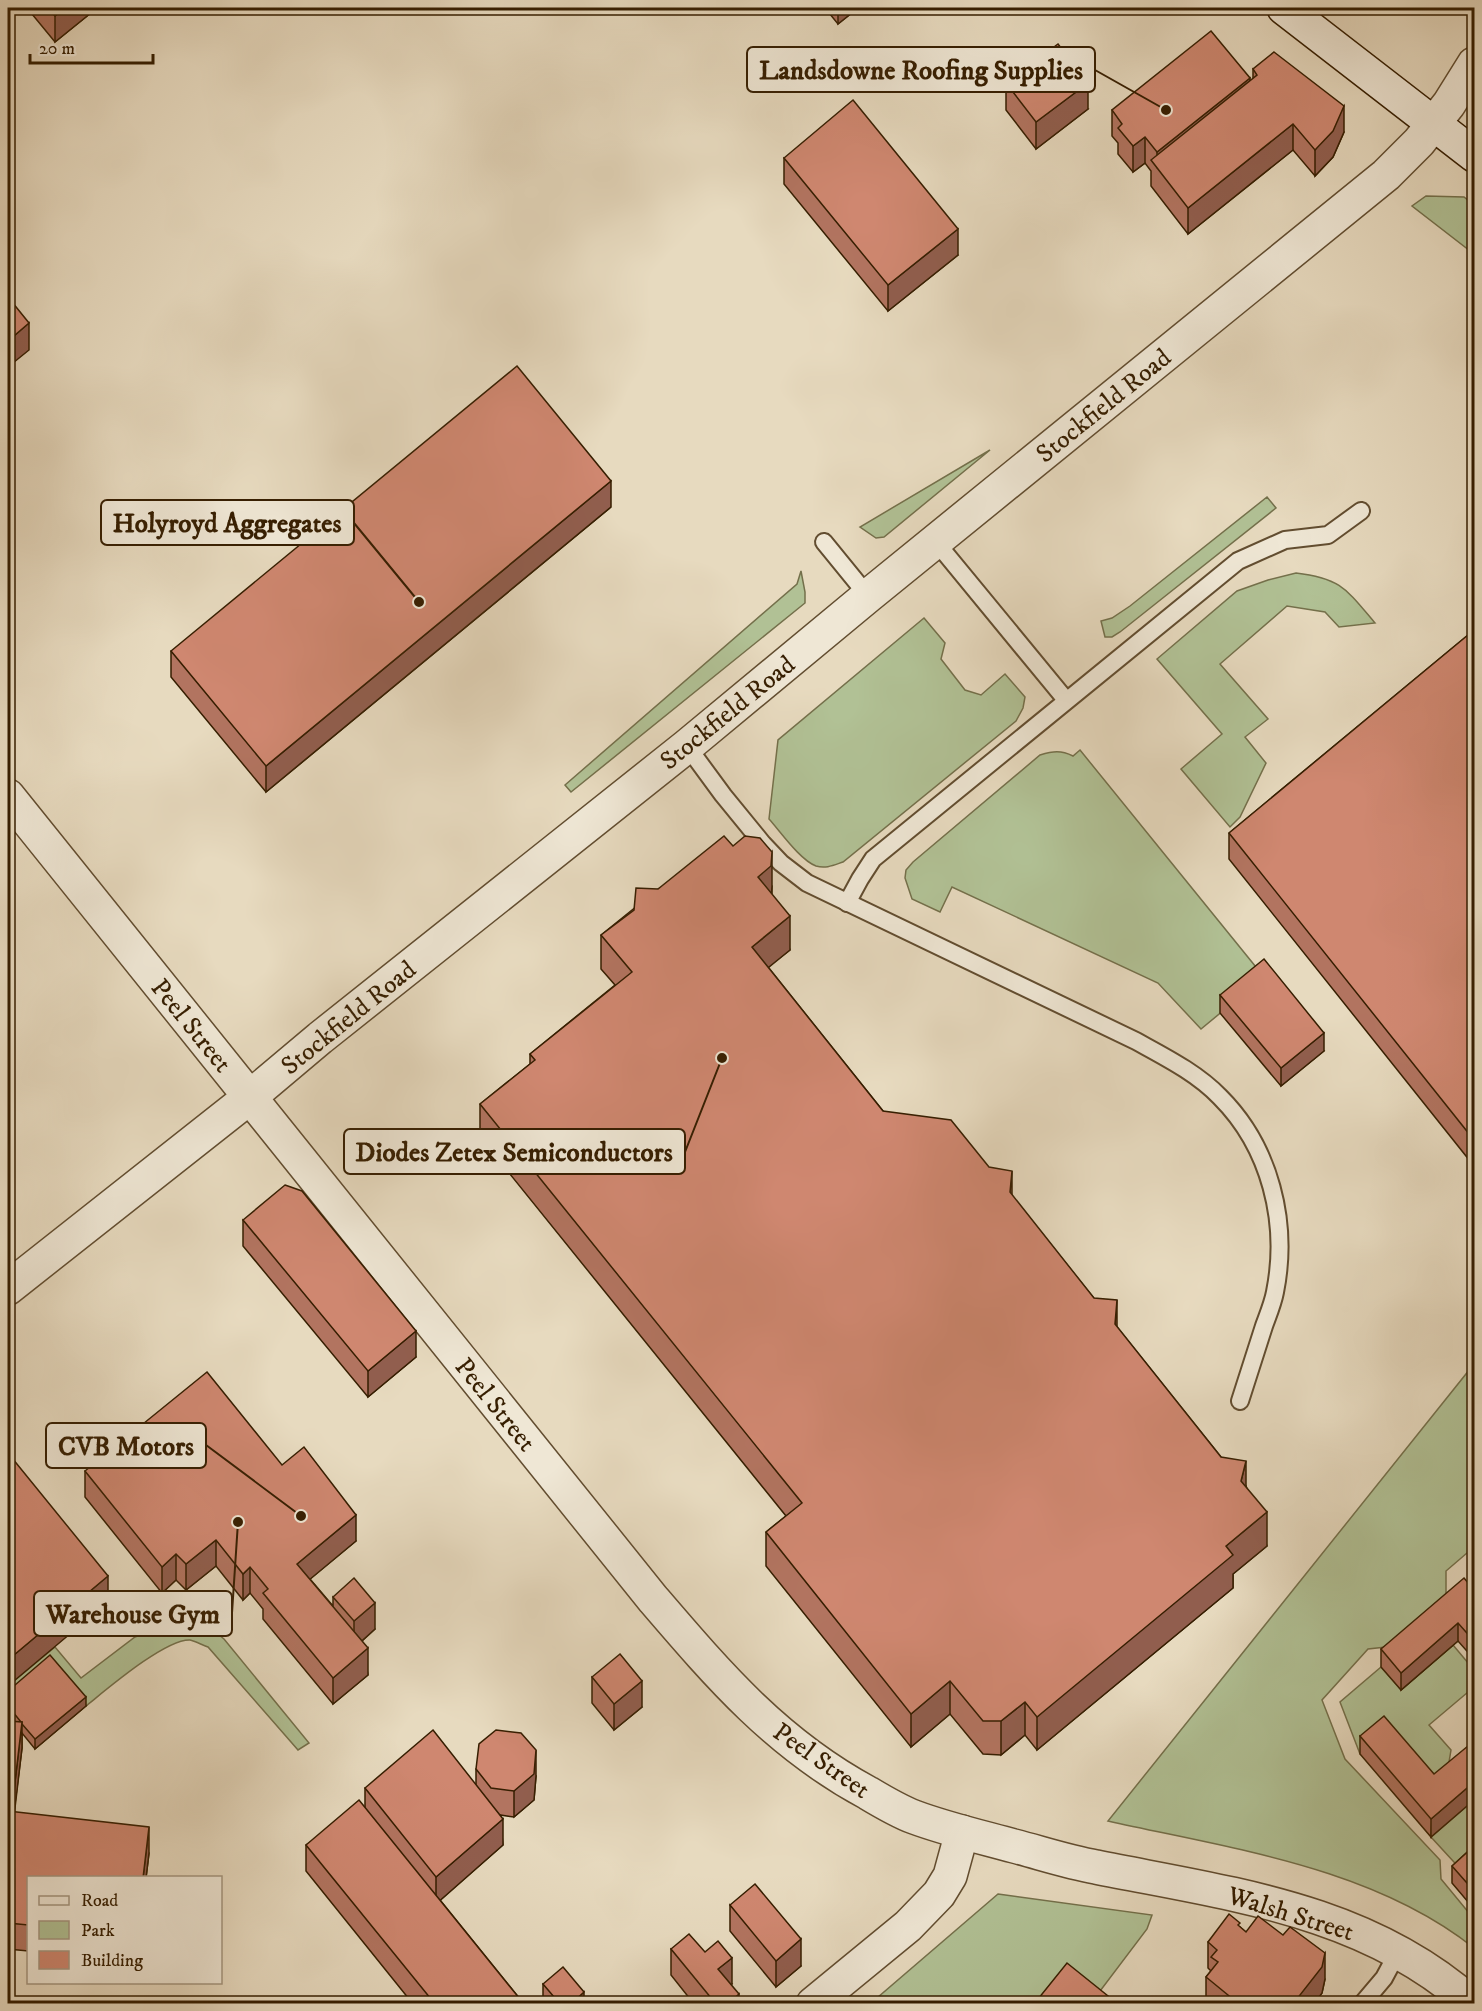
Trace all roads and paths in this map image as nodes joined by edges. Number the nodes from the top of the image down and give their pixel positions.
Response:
1 (1284, 8) edge
2 (1474, 64) edge
3 (1434, 124) junction
4 (1474, 155) edge
5 (1361, 511) dead end
6 (824, 542) dead end
7 (936, 542) junction
8 (868, 596) junction
9 (1066, 700) junction
10 (687, 746) junction
11 (8, 796) edge
12 (847, 903) junction
13 (250, 1097) junction
14 (8, 1288) edge
15 (1240, 1401) dead end
16 (962, 1832) junction
17 (1092, 1866) joint
18 (1399, 1950) junction
19 (813, 2004) edge
20 (1362, 2004) edge
21 (1472, 2004) edge

1 - 3 street
2 - 3 street, Stockfield Road
3 - 4 street
3 - 7 street, Stockfield Road
5 - 9 lane
6 - 8 lane
7 - 8 street, Stockfield Road
7 - 9 lane
8 - 10 street, Stockfield Road
9 - 12 lane
10 - 12 lane
10 - 13 street, Stockfield Road
11 - 13 street, Peel Street
12 - 15 lane
13 - 14 street, Stockfield Road
13 - 16 street, Peel Street
16 - 17 street, Peel Street
16 - 19 street
17 - 18 street, Walsh Street
18 - 20 lane
18 - 21 street, Walsh Street

